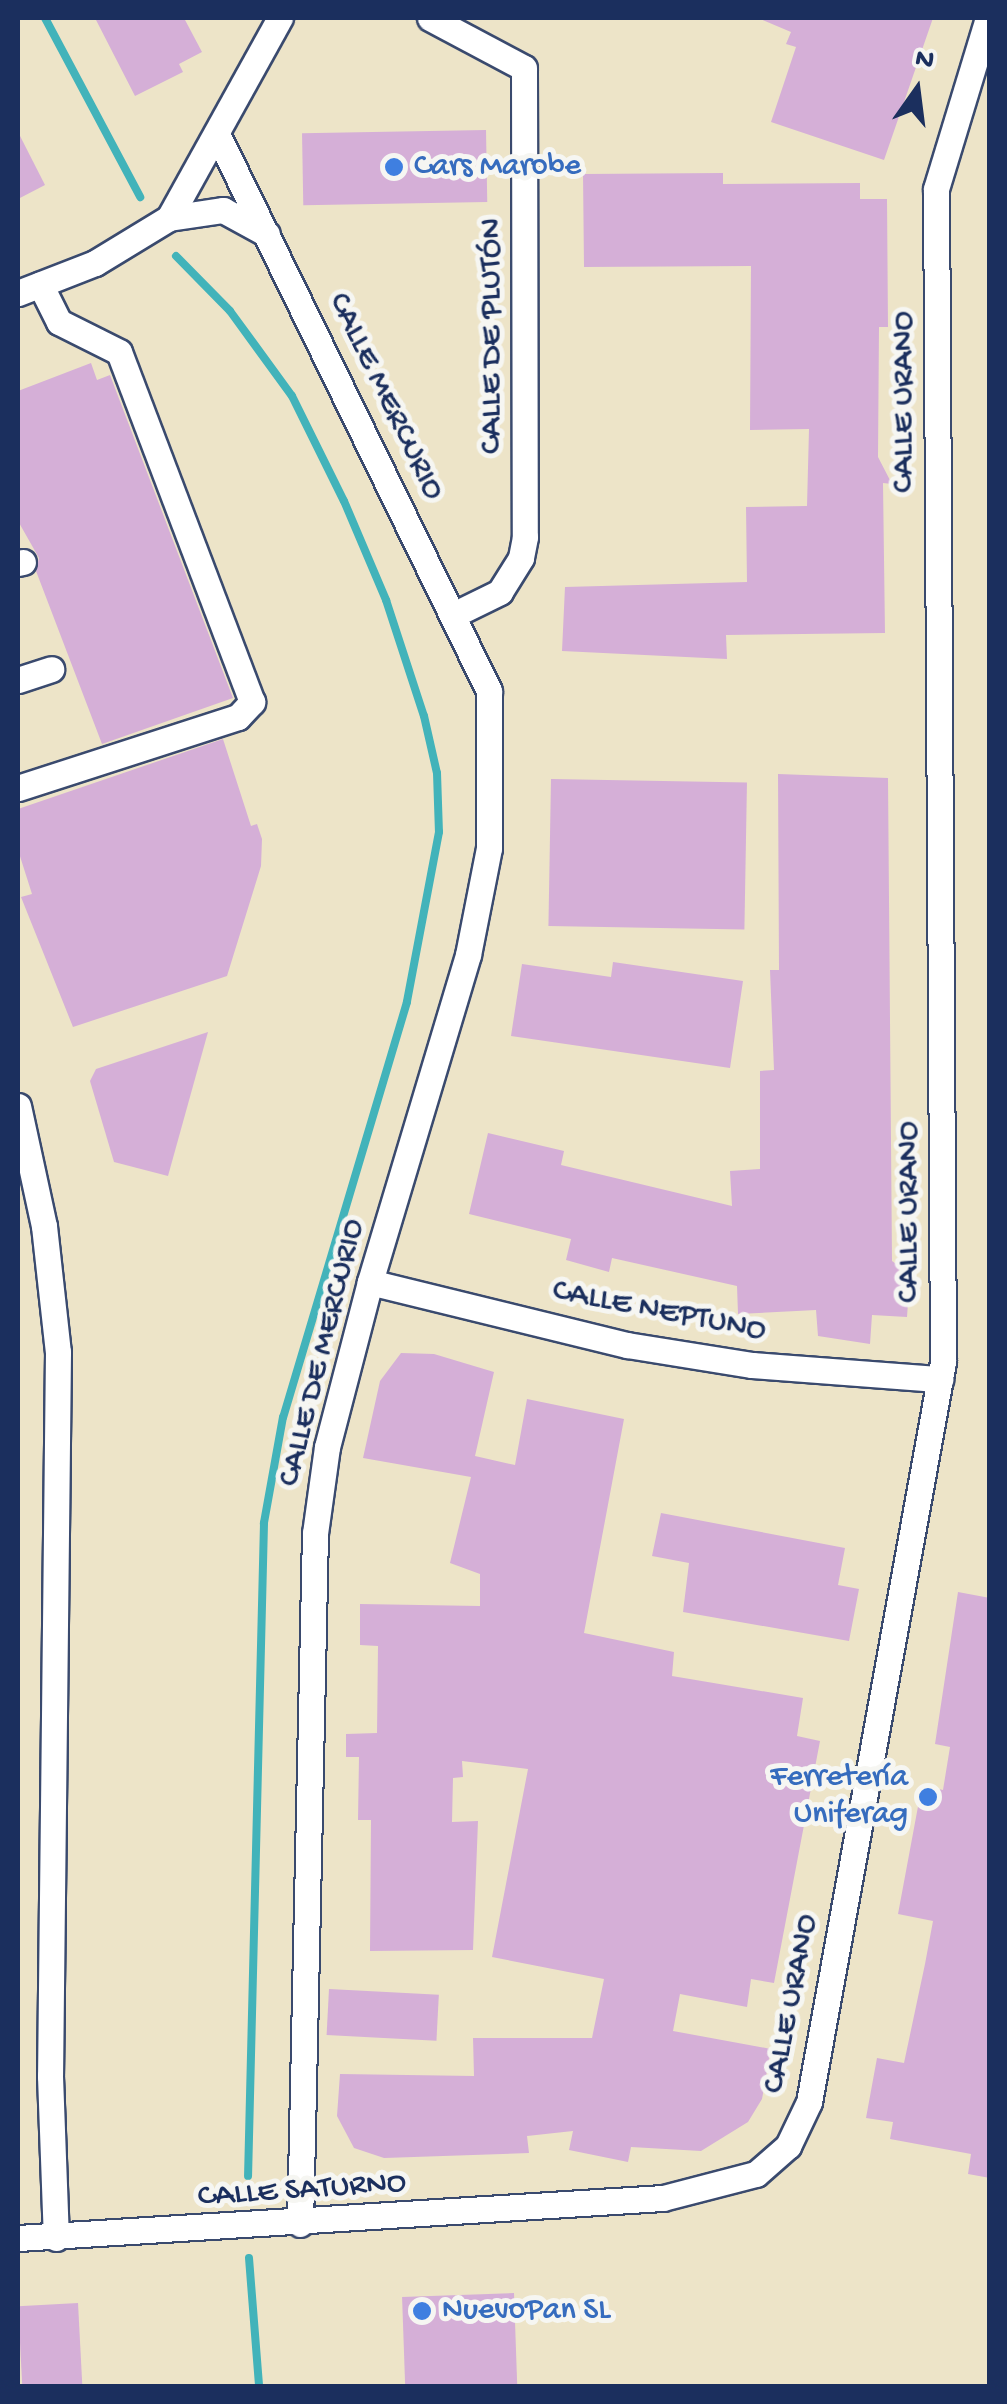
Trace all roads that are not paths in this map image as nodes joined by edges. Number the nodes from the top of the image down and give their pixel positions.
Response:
1 (280, 18) edge
2 (430, 18) edge
3 (988, 18) edge
4 (217, 134) junction
5 (169, 218) junction
6 (267, 234) junction
7 (29, 289) edge
8 (455, 614) junction
9 (51, 669) dead end
10 (18, 680) edge
11 (489, 691) joint
12 (18, 788) edge
13 (18, 1106) edge
14 (370, 1282) junction
15 (940, 1380) junction
16 (551, 2209) joint
17 (300, 2224) junction
18 (18, 2238) edge
19 (56, 2238) junction

1 - 4 street
2 - 8 street, CALLE DE PLUTÓN
3 - 15 street, CALLE URANO
4 - 5 street
4 - 6 street, CALLE MERCURIO
5 - 6 street
5 - 7 street
6 - 8 street, CALLE MERCURIO
7 - 12 street
8 - 11 street, CALLE MERCURIO
9 - 10 street
11 - 14 street, CALLE DE MERCURIO
13 - 19 street
14 - 15 street, CALLE NEPTUNO
14 - 17 street, CALLE DE MERCURIO
15 - 16 street, CALLE URANO
16 - 17 street, CALLE SATURNO
17 - 19 street, CALLE SATURNO
18 - 19 street, CALLE SATURNO

